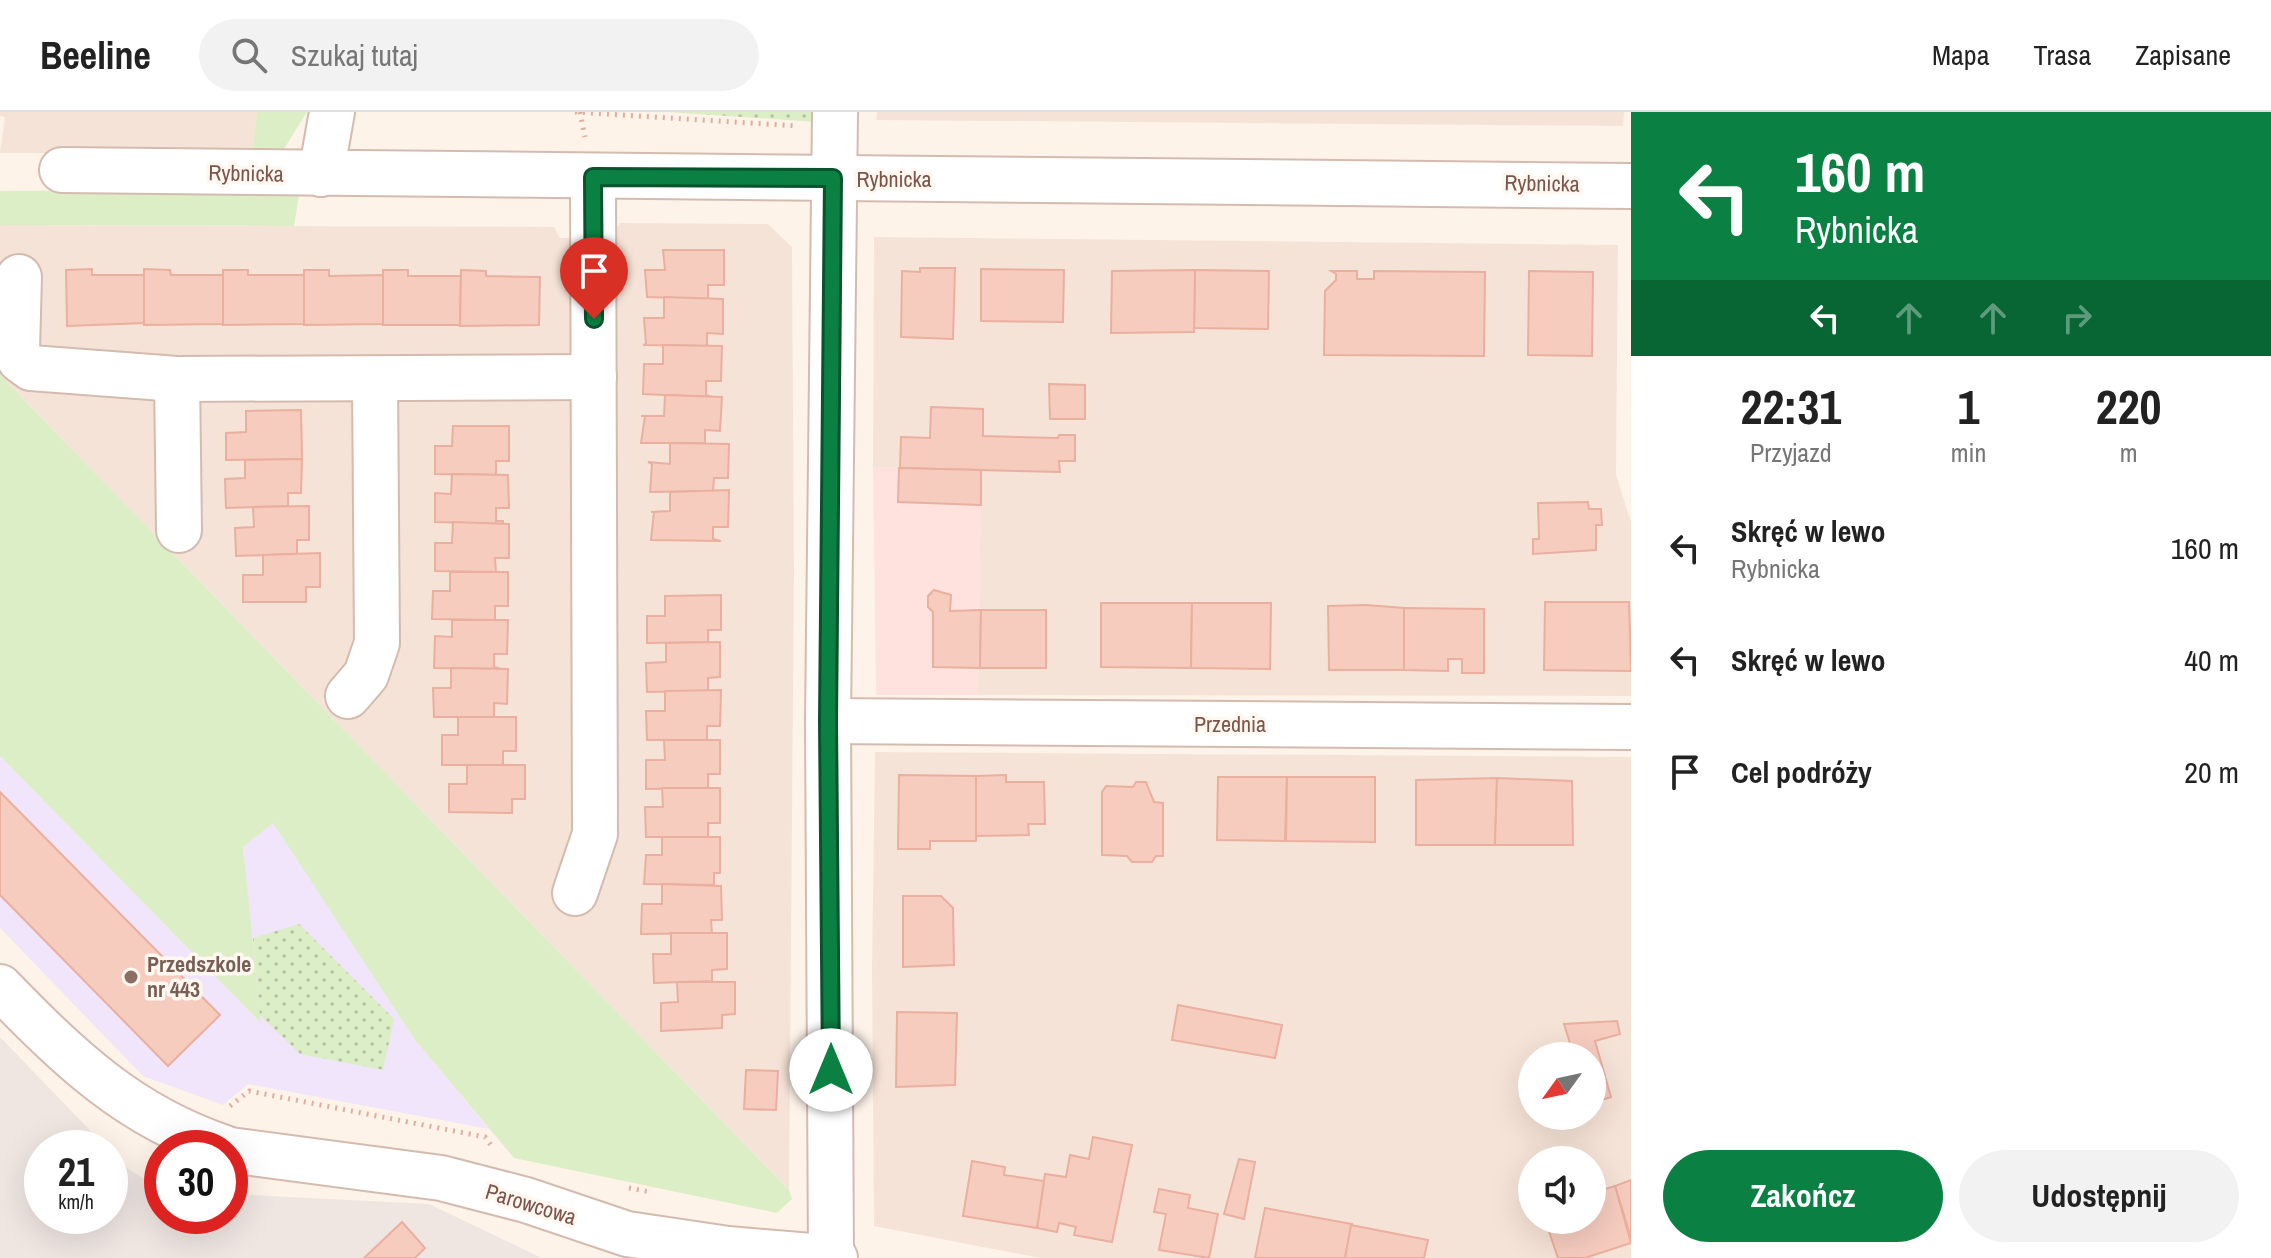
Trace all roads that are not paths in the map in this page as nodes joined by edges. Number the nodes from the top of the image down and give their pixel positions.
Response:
1 (332, 112) edge
2 (834, 120) edge
3 (62, 170) dead end
4 (321, 174) junction
5 (593, 177) junction
6 (833, 178) junction
7 (1631, 186) edge
8 (19, 277) dead end
9 (594, 377) junction
10 (177, 379) junction
11 (375, 379) junction
12 (179, 530) dead end
13 (348, 696) dead end
14 (828, 721) junction
15 (1631, 727) edge
16 (575, 893) dead end
17 (0, 987) edge
18 (177, 1130) edge
19 (248, 1142) edge
20 (627, 1234) junction
21 (665, 1258) edge
22 (832, 1258) edge

1 - 4 street
2 - 6 street
3 - 4 street, Rybnicka
4 - 5 street, Rybnicka
5 - 6 street, Rybnicka
5 - 9 street
6 - 7 street, Rybnicka
6 - 14 street
8 - 10 street
9 - 11 street
9 - 16 street
10 - 11 street
10 - 12 street
11 - 13 street
14 - 15 street, Przednia
14 - 22 street
17 - 18 street, Parowcowa
19 - 20 street, Parowcowa
20 - 21 street
20 - 22 street, Parowcowa

